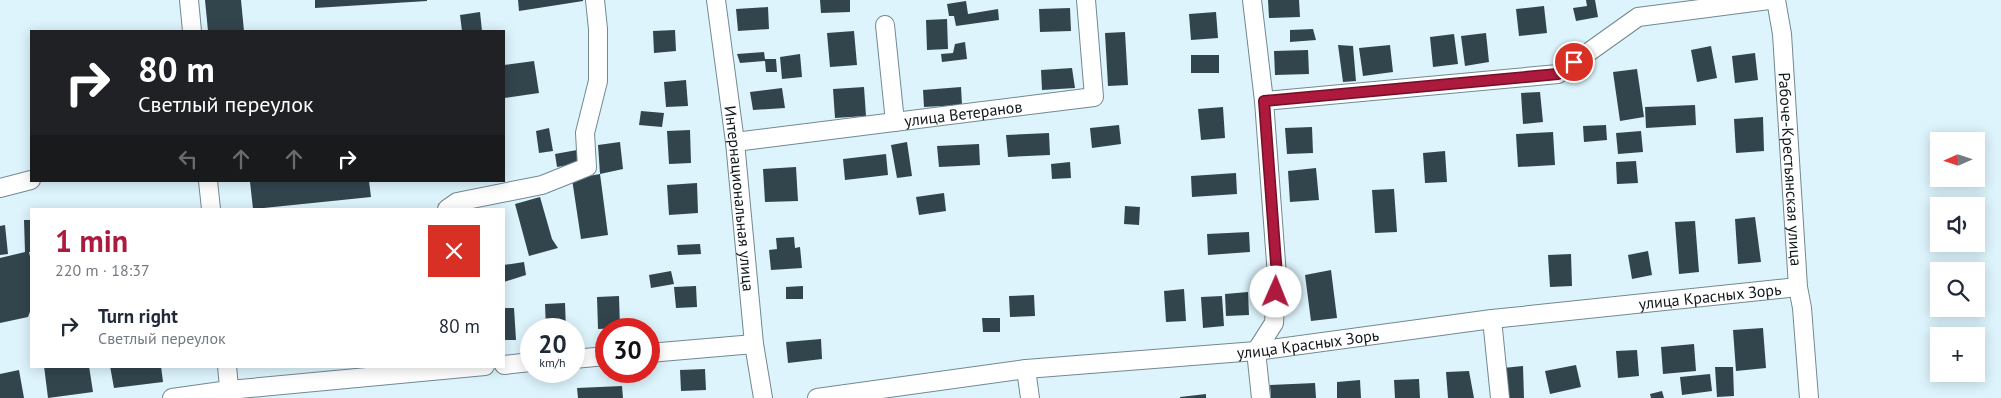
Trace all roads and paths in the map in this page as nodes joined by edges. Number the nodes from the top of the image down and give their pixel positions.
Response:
1 (189, 0) edge
2 (595, 0) edge
3 (716, 0) edge
4 (1086, 0) edge
5 (1252, 0) edge
6 (1769, 0) edge
7 (1776, 0) edge
8 (885, 25) dead end
9 (192, 30) edge
10 (1264, 101) junction
11 (896, 122) junction
12 (735, 142) junction
13 (30, 180) edge
14 (208, 182) edge
15 (0, 188) edge
16 (211, 208) edge
17 (448, 208) edge
18 (1798, 287) junction
19 (1492, 319) junction
20 (754, 344) junction
21 (1256, 351) junction
22 (660, 352) edge
23 (520, 363) edge
24 (505, 365) edge
25 (227, 368) edge
26 (437, 368) edge
27 (413, 369) edge
28 (1026, 369) junction
29 (230, 394) edge
30 (172, 398) edge
31 (763, 398) edge
32 (816, 398) edge
33 (1030, 398) edge
34 (1261, 398) edge
35 (1500, 398) edge
36 (1809, 398) edge

1 - 9 street
2 - 17 street
3 - 12 street, Интернациональная улица
4 - 11 street, улица Ветеранов
5 - 10 street
6 - 10 street
7 - 18 street, Рабоче-Крестьянская улица
8 - 11 street
10 - 21 street
11 - 12 street, улица Ветеранов
12 - 20 street, Интернациональная улица
13 - 15 street
14 - 16 street
18 - 19 street, улица Красных Зорь
18 - 36 street, Рабоче-Крестьянская улица
19 - 21 street, улица Красных Зорь
19 - 35 street
20 - 22 street
20 - 31 street, Интернациональная улица
21 - 28 street, улица Красных Зорь
21 - 34 street
23 - 24 street
25 - 29 street
26 - 27 street
27 - 29 street
28 - 32 street, улица Красных Зорь
28 - 33 street
29 - 30 street

